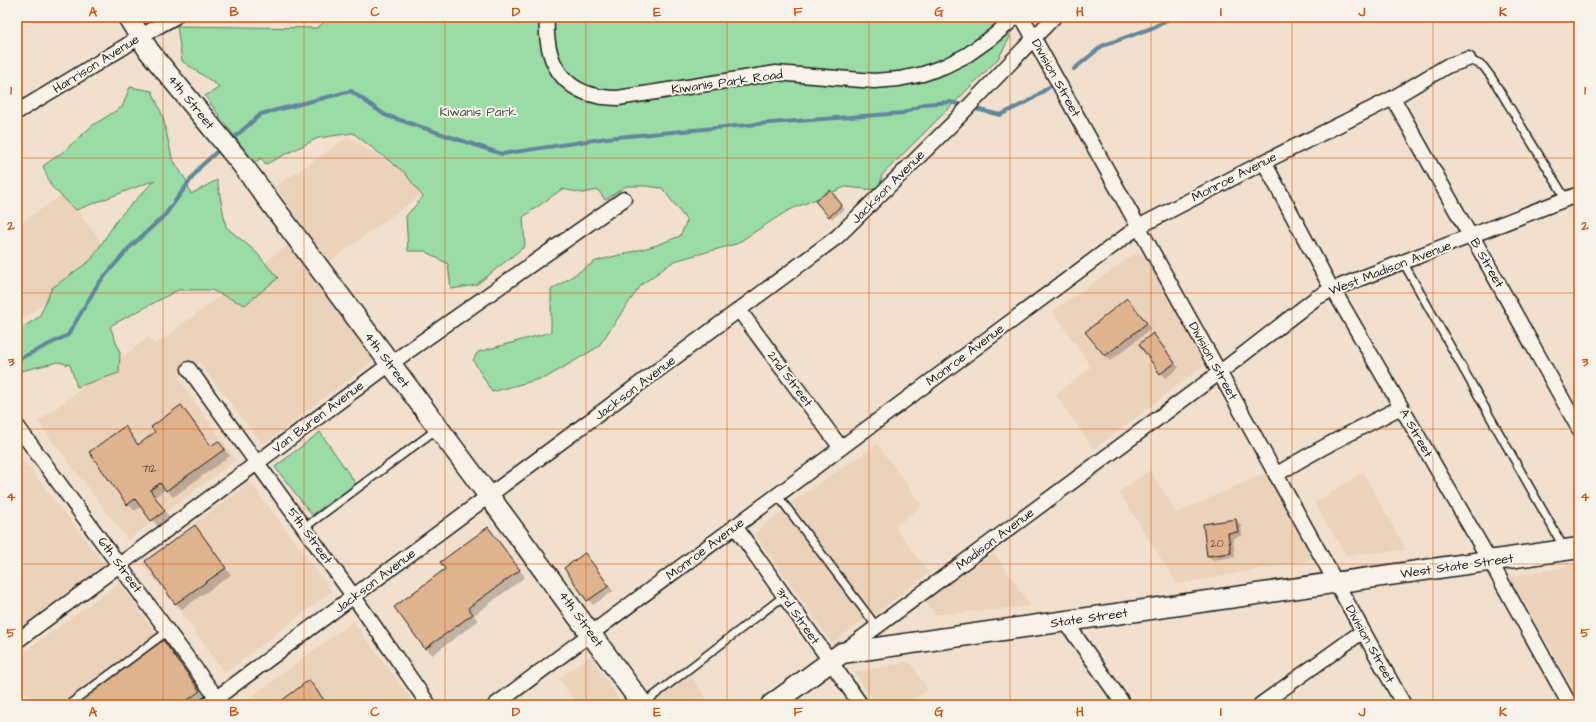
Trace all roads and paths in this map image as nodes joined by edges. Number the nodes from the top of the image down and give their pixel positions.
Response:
1 (128, 17) edge
2 (175, 17) edge
3 (547, 17) edge
4 (1016, 17) edge
5 (1022, 17) edge
6 (1054, 17) edge
7 (139, 37) junction
8 (1034, 38) junction
9 (1468, 59) joint
10 (1393, 98) junction
11 (17, 112) edge
12 (1264, 162) junction
13 (1573, 197) edge
14 (624, 199) dead end
15 (1138, 227) junction
16 (1472, 236) junction
17 (1403, 262) junction
18 (1333, 289) junction
19 (739, 310) junction
20 (390, 364) junction
21 (189, 369) dead end
22 (1219, 372) junction
23 (1401, 407) junction
24 (17, 426) edge
25 (438, 428) junction
26 (1579, 429) edge
27 (841, 448) junction
28 (257, 462) junction
29 (1276, 475) junction
30 (489, 496) junction
31 (778, 496) junction
32 (735, 526) junction
33 (304, 528) junction
34 (1572, 549) edge
35 (1490, 561) junction
36 (119, 565) junction
37 (1336, 583) junction
38 (784, 596) junction
39 (354, 598) junction
40 (1065, 621) junction
41 (877, 627) junction
42 (168, 631) junction
43 (1363, 631) junction
44 (592, 634) junction
45 (17, 641) edge
46 (836, 657) junction
47 (216, 703) edge
48 (68, 705) edge
49 (429, 705) edge
50 (495, 705) edge
51 (642, 705) edge
52 (771, 705) edge
53 (861, 705) edge
54 (1124, 705) edge
55 (1260, 705) edge
56 (1404, 705) edge
57 (1570, 705) edge

1 - 7 street, 4th Street
2 - 7 street, Harrison Avenue
3 - 4 street, Kiwanis Park Road
5 - 8 street, Division Street
6 - 8 street, Jackson Avenue
7 - 11 street, Harrison Avenue
7 - 20 street, 4th Street
8 - 15 street, Division Street
8 - 19 street, Jackson Avenue
9 - 10 street, Monroe Avenue
9 - 13 lane
10 - 12 street, Monroe Avenue
10 - 16 street, B Street
12 - 15 street, Monroe Avenue
12 - 18 street, A Street
13 - 16 street, West Madison Avenue
14 - 20 street, Van Buren Avenue
15 - 22 street, Division Street
15 - 27 street, Monroe Avenue
16 - 17 street, West Madison Avenue
16 - 26 street, B Street
17 - 18 street, West Madison Avenue
17 - 34 lane
18 - 22 street, West Madison Avenue
18 - 23 street, A Street
19 - 27 street, 2nd Street
19 - 30 street, Jackson Avenue
20 - 25 street, 4th Street
20 - 28 street, Van Buren Avenue
21 - 28 street, 5th Street
22 - 29 street, Division Street
22 - 41 street, Madison Avenue
23 - 29 street
23 - 35 street, A Street
24 - 36 street, 6th Street
25 - 30 street, 4th Street
25 - 33 lane
27 - 31 street, Monroe Avenue
28 - 33 street, 5th Street
28 - 36 street, Van Buren Avenue
29 - 37 street, Division Street
30 - 39 street, Jackson Avenue
30 - 44 street, 4th Street
31 - 32 street, Monroe Avenue
31 - 41 lane
32 - 38 street, 3rd Street
32 - 44 street, Monroe Avenue
33 - 39 street, 5th Street
34 - 35 street, West State Street
35 - 37 street, West State Street
35 - 57 street, A Street
36 - 42 street, 6th Street
36 - 45 street, Van Buren Avenue
37 - 40 street, State Street
37 - 43 street, Division Street
38 - 46 street, 3rd Street
38 - 51 lane
39 - 47 street, Jackson Avenue
39 - 49 street, 5th Street
40 - 46 street, State Street
40 - 54 street
41 - 46 street, Madison Avenue
42 - 47 street, 6th Street
42 - 48 lane
43 - 55 street
43 - 56 street, Division Street
44 - 50 street, Monroe Avenue
44 - 51 street, 4th Street
46 - 52 street, Madison Avenue
46 - 53 street, 3rd Street

